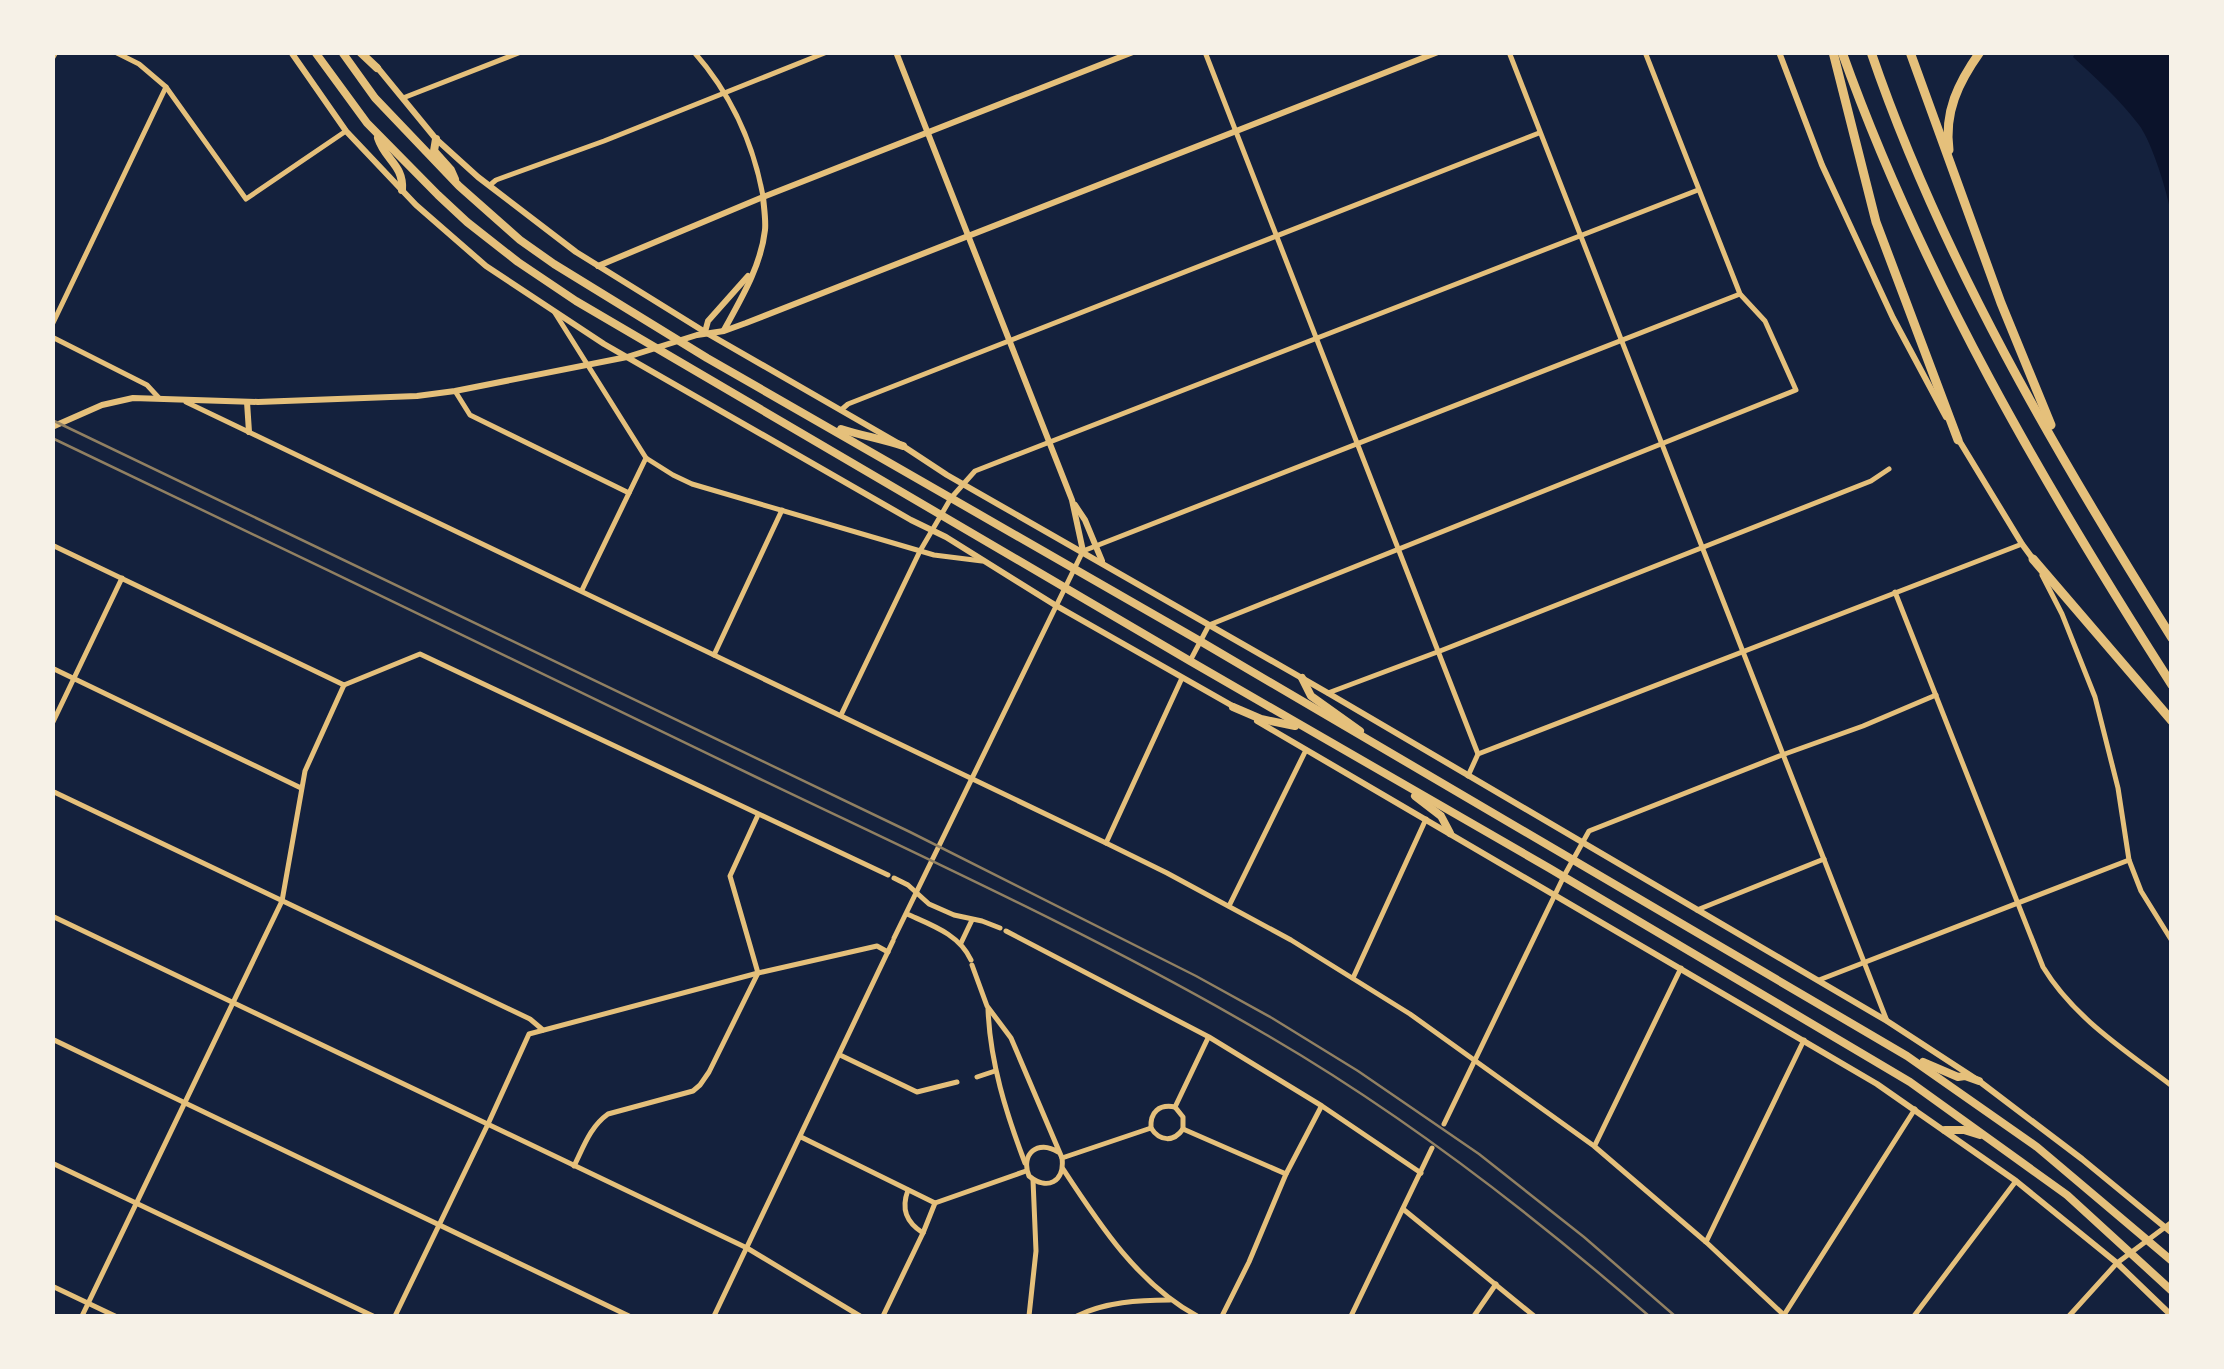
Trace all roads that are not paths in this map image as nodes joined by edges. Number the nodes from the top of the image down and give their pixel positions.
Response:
1 (115, 52) edge
2 (291, 52) edge
3 (315, 52) edge
4 (342, 52) edge
5 (363, 52) edge
6 (521, 52) edge
7 (694, 52) edge
8 (826, 52) edge
9 (896, 52) edge
10 (1133, 52) edge
11 (1205, 52) edge
12 (1438, 52) edge
13 (1509, 52) edge
14 (1645, 52) edge
15 (1779, 52) edge
16 (1833, 52) edge
17 (1842, 52) edge
18 (1871, 52) edge
19 (1910, 52) edge
20 (1980, 52) edge
21 (377, 68) joint
22 (166, 87) junction
23 (724, 92) junction
24 (402, 98) junction
25 (346, 131) junction
26 (1236, 132) junction
27 (1540, 132) junction
28 (928, 133) junction
29 (377, 134) junction
30 (436, 139) junction
31 (1951, 168) junction
32 (457, 183) junction
33 (490, 185) junction
34 (402, 190) junction
35 (1698, 190) junction
36 (764, 197) junction
37 (1277, 236) junction
38 (1581, 236) junction
39 (968, 237) junction
40 (597, 266) junction
41 (755, 268) junction
42 (1740, 294) junction
43 (555, 313) junction
44 (52, 325) edge
45 (724, 331) junction
46 (705, 332) junction
47 (52, 337) edge
48 (1318, 339) junction
49 (680, 340) junction
50 (1009, 340) junction
51 (1622, 340) junction
52 (656, 348) junction
53 (627, 357) junction
54 (590, 366) junction
55 (455, 391) junction
56 (159, 398) junction
57 (182, 400) junction
58 (247, 402) junction
59 (841, 410) junction
60 (822, 422) junction
61 (52, 426) edge
62 (249, 432) junction
63 (1958, 440) junction
64 (1358, 443) junction
65 (1663, 443) junction
66 (1050, 444) junction
67 (903, 446) junction
68 (646, 458) junction
69 (2065, 460) junction
70 (1889, 469) dead end
71 (963, 483) junction
72 (629, 493) junction
73 (951, 498) junction
74 (1072, 500) junction
75 (782, 510) junction
76 (941, 515) junction
77 (932, 530) junction
78 (2022, 544) junction
79 (52, 545) edge
80 (1095, 546) junction
81 (1399, 547) junction
82 (1702, 547) junction
83 (920, 550) junction
84 (1083, 551) junction
85 (2033, 559) junction
86 (982, 561) junction
87 (1102, 561) junction
88 (1074, 568) junction
89 (122, 578) junction
90 (1065, 586) junction
91 (581, 591) junction
92 (1895, 592) junction
93 (1056, 605) junction
94 (1208, 624) junction
95 (2172, 638) edge
96 (1200, 641) junction
97 (1440, 651) junction
98 (1744, 652) junction
99 (714, 655) junction
100 (1190, 661) junction
101 (52, 668) edge
102 (1182, 676) junction
103 (1302, 678) junction
104 (74, 679) junction
105 (344, 685) junction
106 (2172, 685) edge
107 (1328, 692) junction
108 (1936, 695) junction
109 (1233, 706) junction
110 (841, 715) junction
111 (2172, 722) edge
112 (52, 724) edge
113 (1310, 731) junction
114 (1379, 746) junction
115 (1306, 750) junction
116 (1478, 754) junction
117 (1782, 754) junction
118 (1468, 776) junction
119 (972, 778) junction
120 (1392, 778) junction
121 (301, 788) junction
122 (52, 791) edge
123 (758, 814) junction
124 (1426, 820) junction
125 (1450, 834) junction
126 (1582, 842) junction
127 (1106, 843) junction
128 (1824, 858) junction
129 (2129, 860) junction
130 (1572, 861) junction
131 (1564, 876) junction
132 (917, 893) junction
133 (1554, 896) junction
134 (282, 901) junction
135 (2017, 904) junction
136 (1230, 906) junction
137 (1697, 910) junction
138 (906, 914) junction
139 (52, 916) edge
140 (972, 920) junction
141 (2172, 942) edge
142 (961, 943) junction
143 (888, 952) junction
144 (1864, 963) junction
145 (1681, 968) junction
146 (758, 974) junction
147 (1352, 978) junction
148 (1819, 980) junction
149 (233, 1002) junction
150 (987, 1006) junction
151 (1886, 1020) junction
152 (543, 1030) junction
153 (1208, 1037) junction
154 (52, 1039) edge
155 (1804, 1040) junction
156 (840, 1055) junction
157 (1908, 1056) junction
158 (1475, 1059) junction
159 (995, 1071) junction
160 (976, 1077) dead end
161 (1979, 1081) junction
162 (957, 1082) dead end
163 (2172, 1086) edge
164 (184, 1102) junction
165 (1322, 1106) junction
166 (1175, 1107) junction
167 (1915, 1109) junction
168 (488, 1124) junction
169 (1444, 1124) dead end
170 (1151, 1128) junction
171 (1183, 1129) junction
172 (1945, 1130) junction
173 (800, 1136) junction
174 (1988, 1137) junction
175 (1594, 1146) junction
176 (1432, 1148) dead end
177 (1060, 1155) junction
178 (52, 1163) edge
179 (574, 1166) junction
180 (1026, 1168) junction
181 (1063, 1170) junction
182 (1420, 1173) junction
183 (1286, 1174) junction
184 (1033, 1180) junction
185 (2016, 1181) junction
186 (908, 1190) junction
187 (136, 1203) junction
188 (935, 1203) junction
189 (1403, 1208) junction
190 (440, 1224) junction
191 (2170, 1228) edge
192 (923, 1232) junction
193 (2149, 1240) junction
194 (1706, 1242) junction
195 (747, 1248) junction
196 (2132, 1253) junction
197 (2172, 1260) edge
198 (2117, 1263) junction
199 (1496, 1284) junction
200 (52, 1286) edge
201 (2172, 1290) edge
202 (1170, 1300) junction
203 (88, 1303) junction
204 (82, 1316) edge
205 (115, 1316) edge
206 (373, 1316) edge
207 (395, 1316) edge
208 (628, 1316) edge
209 (714, 1316) edge
210 (860, 1316) edge
211 (883, 1316) edge
212 (1029, 1316) edge
213 (1077, 1316) edge
214 (1197, 1316) edge
215 (1222, 1316) edge
216 (1351, 1316) edge
217 (1474, 1316) edge
218 (1534, 1316) edge
219 (1784, 1316) edge
220 (1914, 1316) edge
221 (2069, 1316) edge
222 (2172, 1316) edge

1 - 22 street
2 - 25 street
3 - 29 main road
4 - 32 main road
5 - 21 main road
6 - 24 street
7 - 23 street
8 - 23 street
9 - 28 street
10 - 28 street
11 - 26 street
12 - 26 street
13 - 27 street
14 - 35 street
15 - 63 street
16 - 63 highway
17 - 106 highway
18 - 69 highway
19 - 31 highway
20 - 31 highway
21 - 24 street
22 - 25 street
22 - 44 street
23 - 33 street
23 - 36 street
24 - 30 street
25 - 34 street
26 - 37 street
26 - 39 street
27 - 37 street
27 - 38 street
28 - 36 street
28 - 39 street
29 - 34 main road
29 - 52 main road
30 - 32 main road
30 - 33 street
31 - 69 highway
32 - 49 main road
33 - 40 street
34 - 43 street
35 - 38 street
35 - 42 street
36 - 40 street
36 - 41 street
37 - 48 street
37 - 50 street
38 - 48 street
38 - 51 street
39 - 45 street
39 - 50 street
40 - 46 street
41 - 45 street
41 - 46 street
42 - 51 street
42 - 65 street
43 - 53 street
43 - 54 street
45 - 46 street
46 - 49 street
46 - 59 street
47 - 56 street
48 - 64 street
48 - 66 street
49 - 52 street
49 - 60 main road
50 - 59 street
50 - 66 street
51 - 64 street
51 - 65 street
52 - 53 street
52 - 76 main road
53 - 54 street
53 - 77 street
54 - 55 street
54 - 68 street
55 - 58 street
55 - 72 street
56 - 57 street
56 - 61 street
57 - 58 street
57 - 62 street
58 - 62 street
59 - 67 street
60 - 67 main road
60 - 73 main road
62 - 91 street
63 - 78 street
64 - 80 street
64 - 81 street
65 - 81 street
65 - 82 street
66 - 71 street
66 - 74 street
67 - 71 street
68 - 72 street
68 - 75 street
69 - 95 highway
70 - 82 street
71 - 73 street
71 - 84 street
72 - 91 street
73 - 76 street
73 - 88 main road
74 - 80 street
74 - 84 street
75 - 83 street
75 - 99 street
76 - 77 street
76 - 90 main road
77 - 83 street
77 - 86 street
78 - 85 street
78 - 92 street
79 - 89 street
80 - 84 street
80 - 87 street
81 - 94 street
81 - 97 street
82 - 97 street
82 - 98 street
83 - 86 street
83 - 110 street
84 - 87 street
84 - 88 street
85 - 111 highway
85 - 129 street
86 - 93 street
87 - 94 street
88 - 90 street
88 - 96 main road
89 - 104 street
89 - 105 street
90 - 93 street
90 - 100 main road
91 - 99 street
92 - 98 street
92 - 108 street
93 - 102 street
93 - 119 street
94 - 96 street
94 - 103 street
96 - 100 street
96 - 114 main road
97 - 107 street
97 - 116 street
98 - 116 street
98 - 117 street
99 - 110 street
100 - 113 main road
101 - 104 street
102 - 109 street
102 - 127 street
103 - 107 street
103 - 114 main road
104 - 112 street
104 - 121 street
105 - 121 street
105 - 123 street
107 - 118 street
108 - 117 street
108 - 135 street
109 - 113 main road
109 - 115 street
110 - 119 street
113 - 120 main road
114 - 130 main road
115 - 124 street
115 - 136 street
116 - 118 street
117 - 126 street
117 - 128 street
118 - 126 street
119 - 127 street
119 - 132 street
120 - 125 main road
120 - 131 main road
121 - 134 street
122 - 134 street
123 - 132 street
123 - 146 street
124 - 125 street
124 - 147 street
125 - 133 street
126 - 130 street
126 - 137 street
127 - 136 street
128 - 137 street
128 - 144 street
129 - 135 street
129 - 141 street
130 - 131 street
130 - 157 main road
131 - 133 street
131 - 174 main road
132 - 138 street
132 - 140 street
133 - 145 street
133 - 158 street
134 - 149 street
134 - 152 street
135 - 144 street
135 - 163 street
136 - 147 street
137 - 148 street
138 - 142 street
138 - 143 street
139 - 149 street
140 - 142 street
140 - 153 street
142 - 150 street
143 - 146 street
143 - 156 street
144 - 148 street
144 - 151 street
145 - 155 street
145 - 175 street
146 - 152 street
146 - 179 street
147 - 158 street
148 - 151 street
149 - 164 street
149 - 168 street
150 - 159 street
150 - 177 street
151 - 161 street
152 - 168 street
153 - 165 street
153 - 166 street
154 - 164 street
155 - 167 street
155 - 194 street
156 - 162 street
156 - 173 street
157 - 161 main road
157 - 193 main road
158 - 169 street
158 - 175 street
159 - 160 street
159 - 180 street
161 - 191 street
164 - 187 street
164 - 190 street
165 - 182 street
165 - 183 street
166 - 170 street
166 - 171 street
167 - 172 street
167 - 219 street
168 - 179 street
168 - 190 street
170 - 171 street
170 - 177 street
171 - 183 street
172 - 174 main road
172 - 185 street
173 - 186 street
173 - 195 street
174 - 196 main road
175 - 194 street
176 - 182 street
177 - 180 street
177 - 181 street
178 - 187 street
179 - 195 street
180 - 184 street
180 - 188 street
181 - 184 street
181 - 202 street
182 - 189 street
183 - 215 street
184 - 212 street
185 - 198 street
185 - 220 street
186 - 188 street
186 - 192 street
187 - 203 street
187 - 206 street
188 - 192 street
189 - 199 street
189 - 216 street
190 - 207 street
190 - 208 street
191 - 193 street
192 - 211 street
193 - 196 street
193 - 197 main road
194 - 219 street
195 - 209 street
195 - 210 street
196 - 198 street
196 - 201 main road
198 - 221 street
198 - 222 street
199 - 217 street
199 - 218 street
200 - 203 street
202 - 213 street
202 - 214 street
203 - 204 street
203 - 205 street

